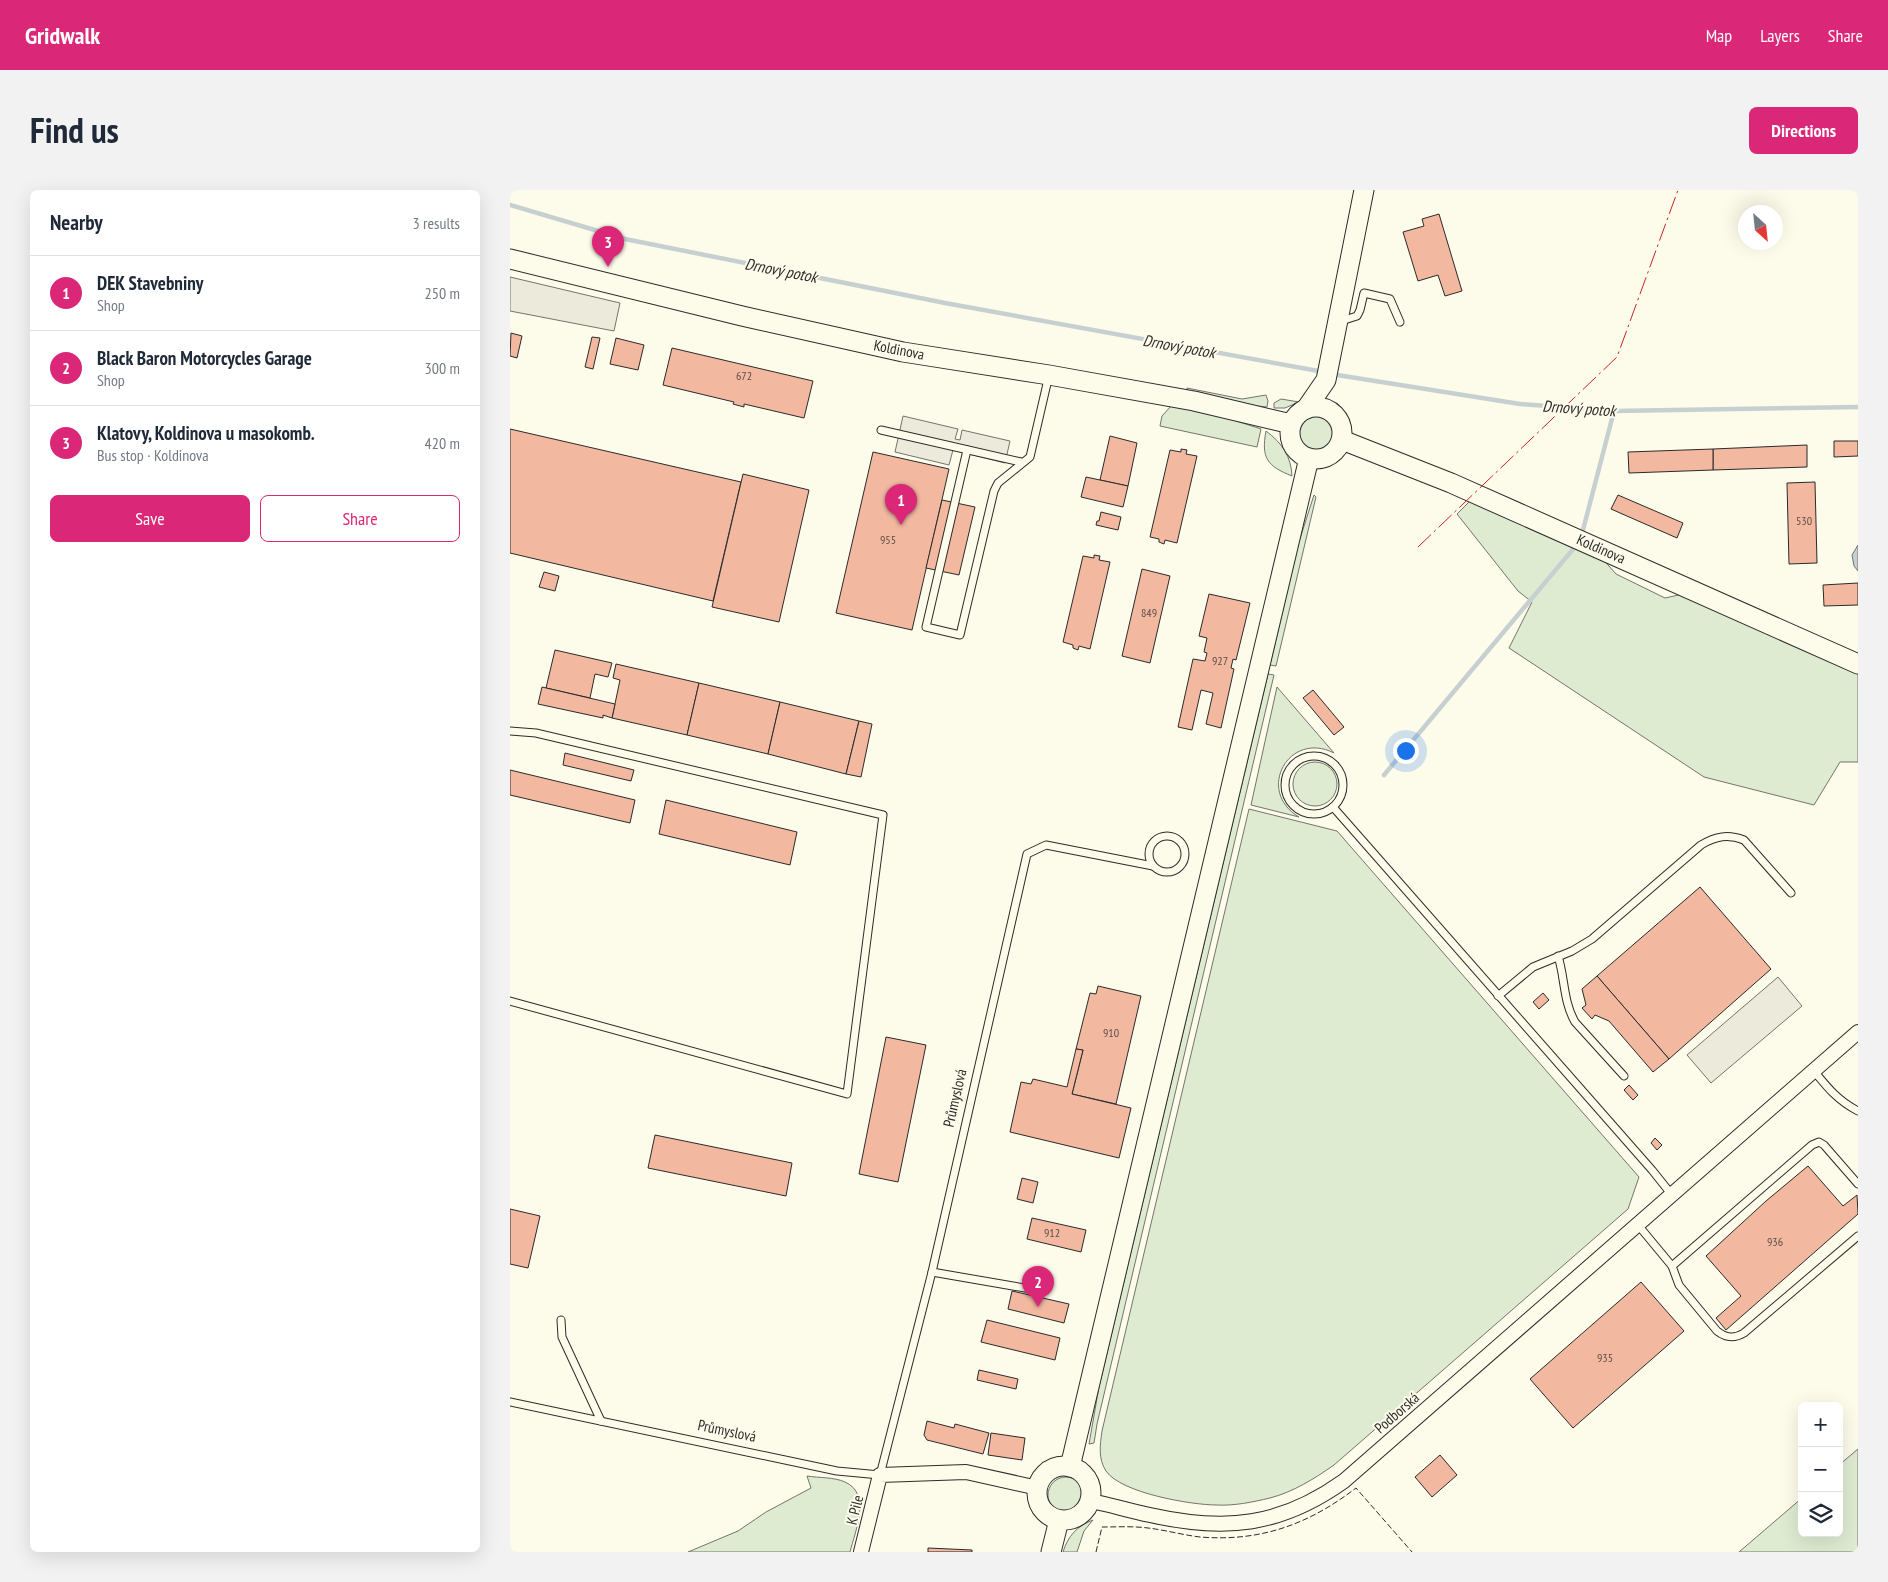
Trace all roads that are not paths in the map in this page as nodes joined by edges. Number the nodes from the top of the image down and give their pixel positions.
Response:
1 (1364, 190) edge
2 (510, 259) edge
3 (1338, 321) junction
4 (1400, 322) dead end
5 (1049, 375) junction
6 (1325, 386) junction
7 (1306, 408) junction
8 (1332, 411) junction
9 (1291, 424) junction
10 (881, 430) dead end
11 (1342, 440) junction
12 (967, 450) junction
13 (1309, 458) junction
14 (1021, 462) junction
15 (1858, 664) edge
16 (510, 730) edge
17 (1333, 807) junction
18 (1153, 866) junction
19 (1791, 893) dead end
20 (1558, 956) junction
21 (1498, 996) junction
22 (510, 1001) edge
23 (1858, 1032) edge
24 (1814, 1070) junction
25 (1624, 1076) dead end
26 (1858, 1111) edge
27 (1858, 1184) edge
28 (1672, 1195) junction
29 (1638, 1225) junction
30 (1858, 1236) edge
31 (1672, 1266) junction
32 (932, 1272) junction
33 (1042, 1291) dead end
34 (561, 1320) dead end
35 (510, 1402) edge
36 (600, 1422) junction
37 (1070, 1467) junction
38 (880, 1475) junction
39 (1038, 1488) junction
40 (1091, 1501) junction
41 (1059, 1520) junction
42 (861, 1552) edge
43 (1051, 1552) edge

1 - 3 main road
2 - 5 main road, Koldinova
3 - 4 lane
3 - 6 main road
5 - 9 main road, Koldinova
5 - 14 lane
6 - 7 main road
6 - 8 main road
7 - 8 main road
7 - 9 main road
8 - 11 main road
9 - 13 main road
10 - 12 lane
11 - 13 main road
11 - 15 main road, Koldinova
12 - 14 lane
12 - 14 lane
13 - 37 main road
16 - 22 lane
17 - 17 lane
17 - 21 lane
18 - 18 lane
18 - 32 lane, Průmyslová
19 - 20 lane
20 - 21 lane
20 - 25 lane
21 - 28 lane
23 - 24 street, Podborská
24 - 26 lane
24 - 28 street, Podborská
27 - 31 lane
28 - 29 street, Podborská
29 - 31 lane
29 - 40 street, Podborská
30 - 31 lane
32 - 33 lane
32 - 38 lane, Průmyslová
34 - 36 lane
35 - 36 lane, Průmyslová
36 - 38 lane, Průmyslová
37 - 39 main road
37 - 40 main road
38 - 39 street, Průmyslová
38 - 42 street, K Pile
39 - 41 main road
40 - 41 main road
41 - 43 main road

